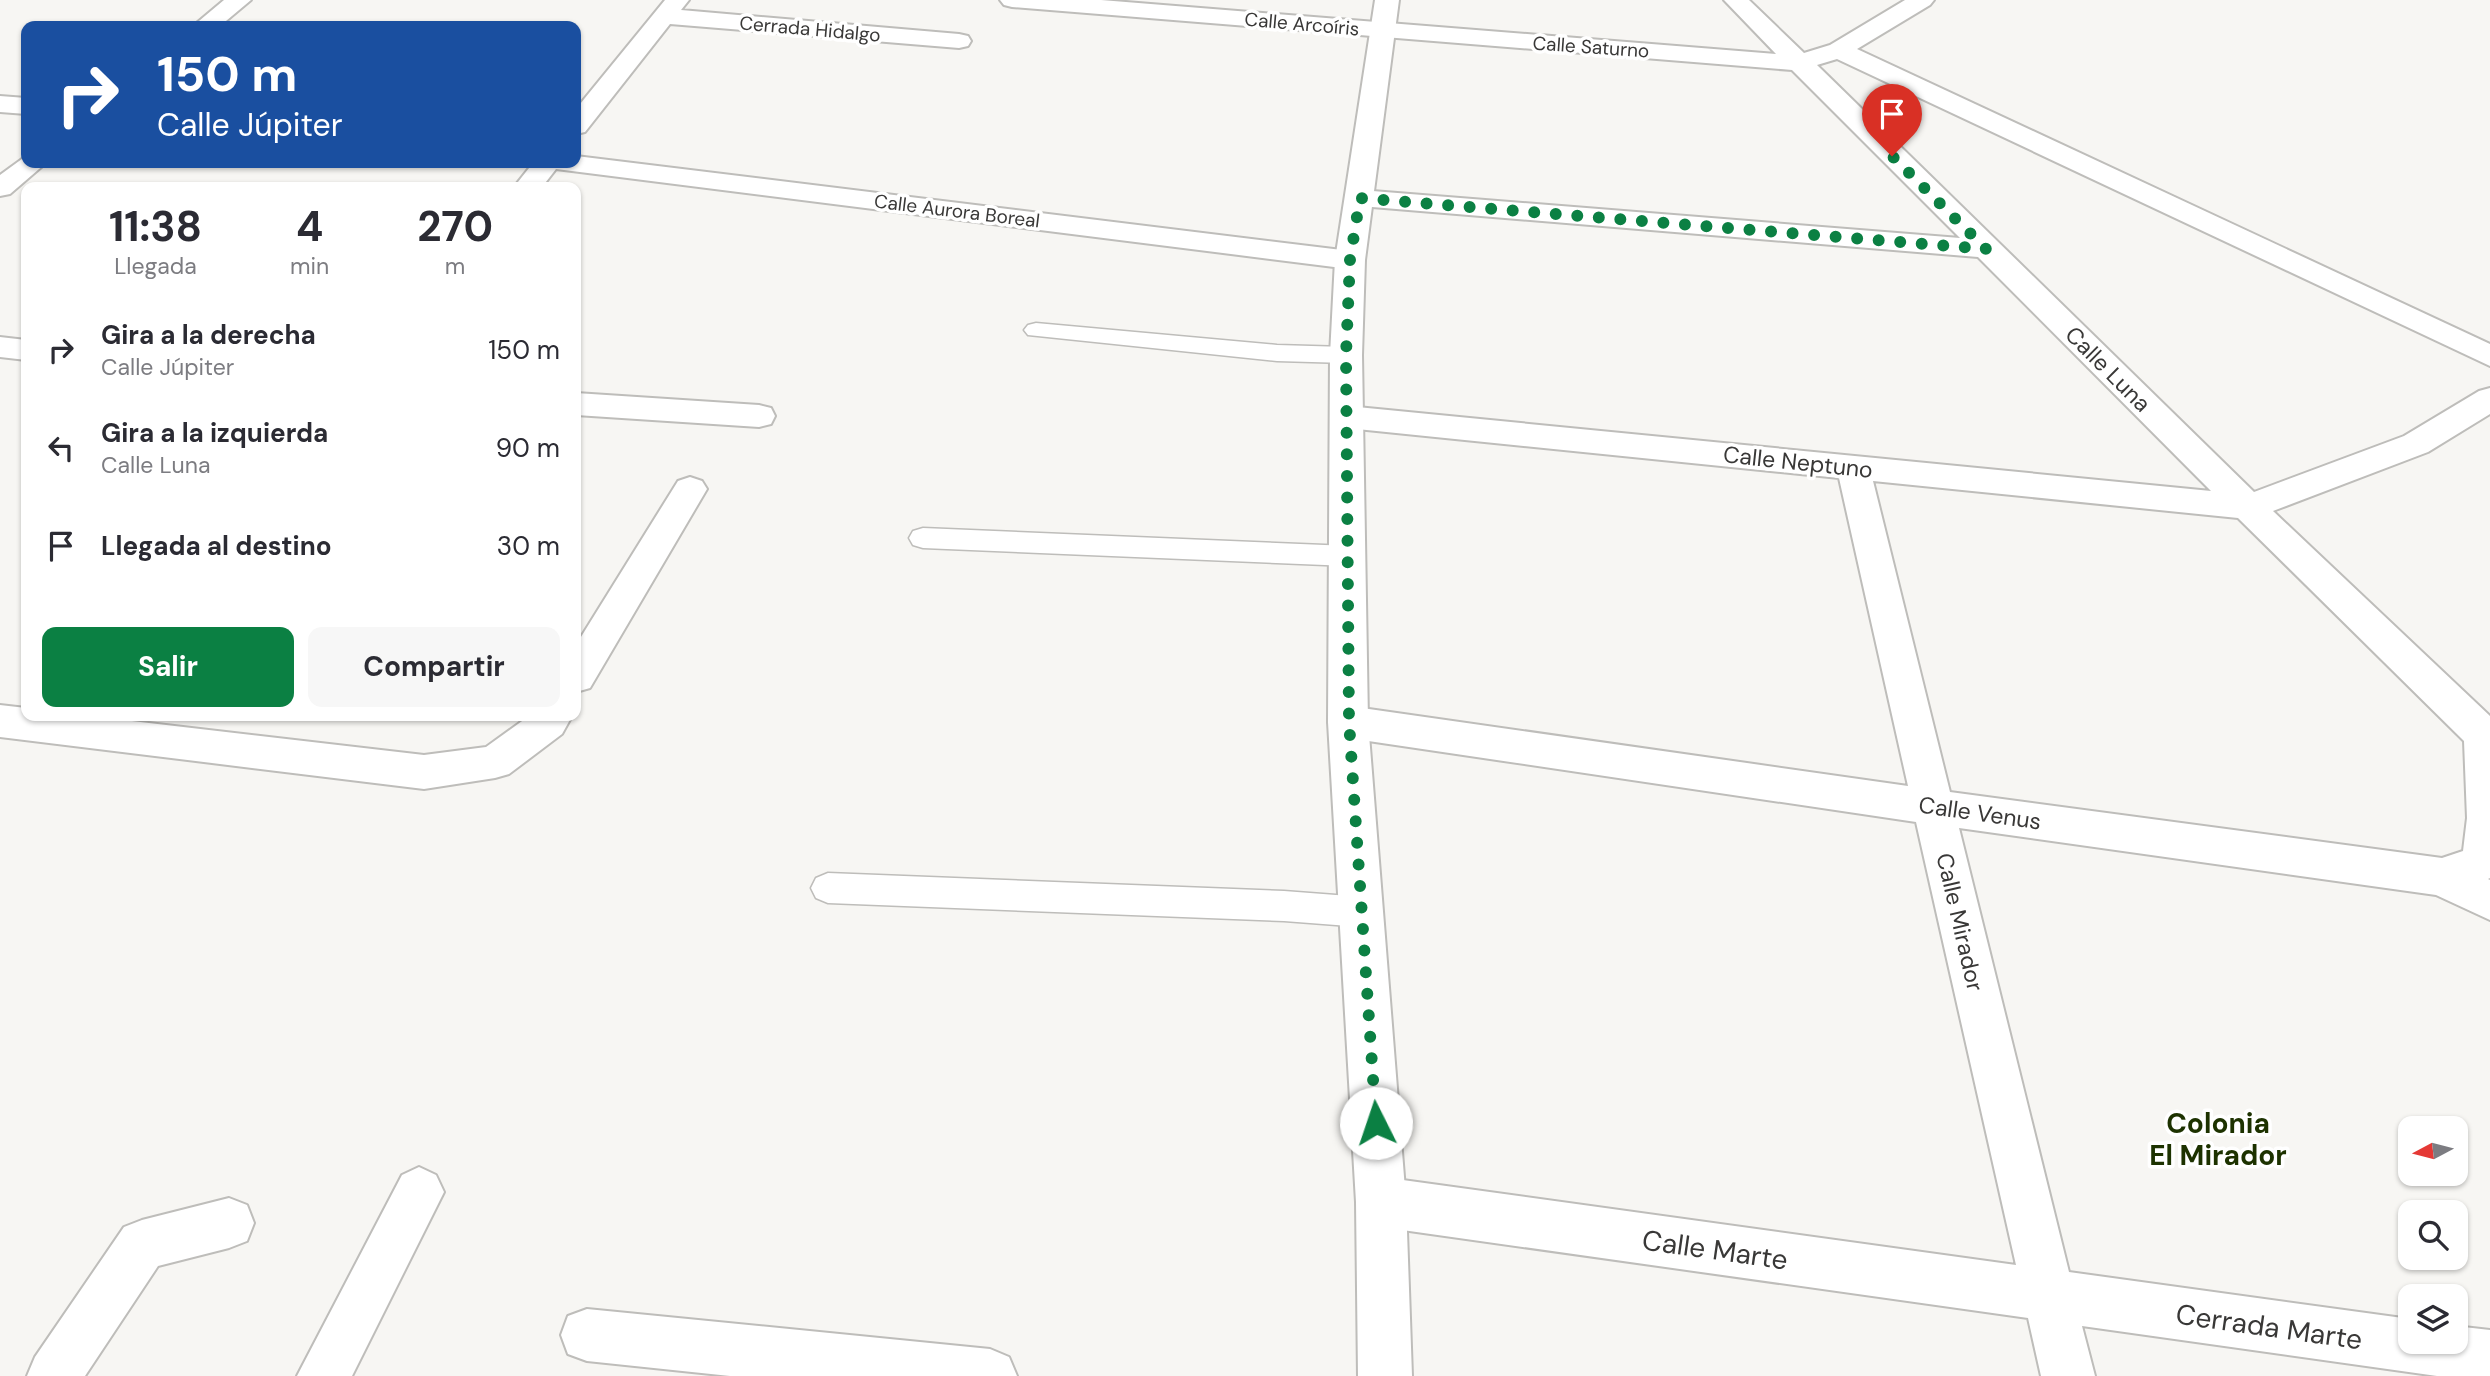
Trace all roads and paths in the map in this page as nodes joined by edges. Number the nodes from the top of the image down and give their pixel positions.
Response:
1 (239, 0) edge
2 (1012, 0) edge
3 (1736, 0) edge
4 (1922, 0) edge
5 (669, 8) edge
6 (1385, 15) edge
7 (212, 21) edge
8 (959, 41) dead end
9 (1839, 50) junction
10 (1799, 63) junction
11 (0, 104) edge
12 (21, 106) edge
13 (581, 120) edge
14 (581, 165) edge
15 (26, 168) edge
16 (543, 168) edge
17 (532, 182) edge
18 (0, 188) edge
19 (1360, 198) junction
20 (1986, 249) junction
21 (1350, 260) junction
22 (1036, 330) dead end
23 (0, 347) edge
24 (21, 349) edge
25 (1346, 355) junction
26 (2490, 356) edge
27 (2490, 399) edge
28 (581, 404) edge
29 (759, 416) dead end
30 (1347, 417) junction
31 (1853, 467) junction
32 (690, 489) dead end
33 (2248, 507) junction
34 (923, 538) dead end
35 (1349, 556) junction
36 (581, 669) edge
37 (0, 721) edge
38 (549, 721) edge
39 (1349, 722) junction
40 (91, 724) edge
41 (2487, 734) edge
42 (1933, 807) junction
43 (2442, 877) junction
44 (828, 888) dead end
45 (2490, 901) edge
46 (1362, 912) junction
47 (419, 1192) dead end
48 (1381, 1202) junction
49 (229, 1223) dead end
50 (2049, 1297) junction
51 (587, 1335) dead end
52 (2490, 1357) edge
53 (54, 1376) edge
54 (324, 1376) edge
55 (990, 1376) edge
56 (1385, 1376) edge
57 (2068, 1376) edge

1 - 7 street
2 - 6 street, Calle Arcoíris
3 - 10 street, Calle Luna
4 - 9 street
5 - 8 street, Cerrada Hidalgo
5 - 13 street
6 - 10 street, Calle Saturno
6 - 19 street
9 - 10 street
9 - 26 street
10 - 20 street, Calle Luna
11 - 12 street
14 - 21 street, Calle Aurora Boreal
15 - 18 street
16 - 17 street
19 - 20 street
19 - 21 street
20 - 33 street, Calle Luna
21 - 25 street
22 - 25 lane
23 - 24 street
25 - 30 street
27 - 33 street
28 - 29 street
30 - 31 street, Calle Neptuno
30 - 35 street
31 - 33 street, Calle Neptuno
31 - 42 street, Calle Mirador
32 - 36 street
33 - 41 street, Calle Luna
34 - 35 lane
35 - 39 street
37 - 40 street
38 - 40 street
39 - 42 street, Calle Venus
39 - 46 street
41 - 43 street, Calle Venus
42 - 43 street, Calle Venus
42 - 50 street, Calle Mirador
43 - 45 street
44 - 46 lane
46 - 48 street
47 - 54 street
48 - 50 street, Calle Marte
48 - 56 street
49 - 53 street
50 - 52 street, Cerrada Marte
50 - 57 street, Calle Mirador
51 - 55 street

